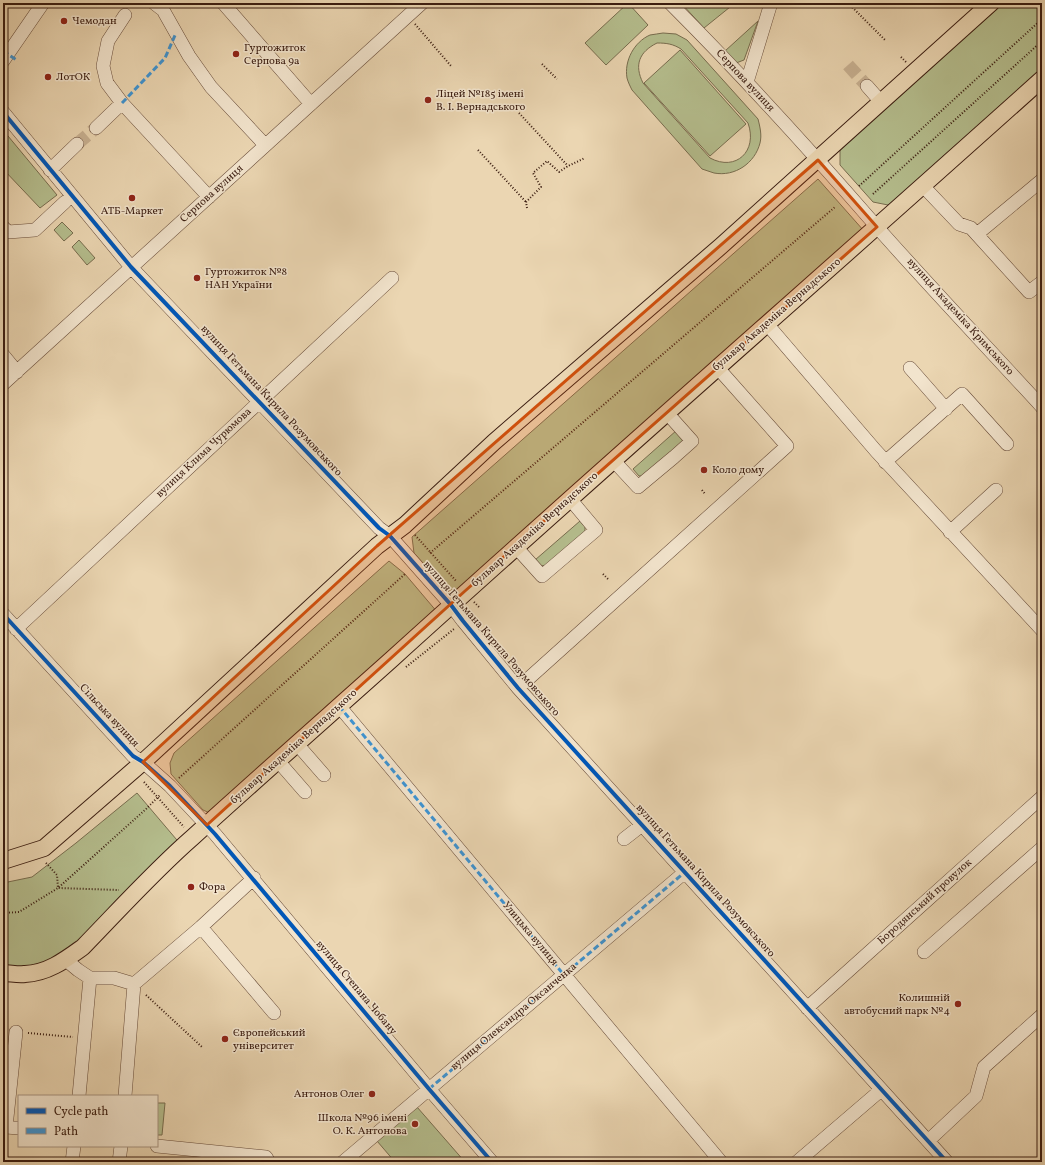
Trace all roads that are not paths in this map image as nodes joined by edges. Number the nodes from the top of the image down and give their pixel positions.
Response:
1 (43, 3) edge
2 (154, 3) edge
3 (223, 3) edge
4 (422, 3) edge
5 (670, 3) edge
6 (771, 3) edge
7 (991, 3) edge
8 (125, 14) dead end
9 (3, 61) edge
10 (1042, 79) edge
11 (747, 82) junction
12 (867, 86) tunnel mouth
13 (881, 102) junction
14 (122, 103) junction
15 (311, 104) junction
16 (3, 112) edge
17 (96, 128) tunnel mouth
18 (77, 144) tunnel mouth
19 (265, 146) junction
20 (818, 160) junction
21 (50, 170) junction
22 (1042, 180) edge
23 (923, 186) junction
24 (209, 197) junction
25 (65, 202) dead end
26 (3, 227) edge
27 (877, 227) junction
28 (977, 234) junction
29 (131, 267) junction
30 (392, 278) dead end
31 (1042, 282) edge
32 (767, 324) junction
33 (3, 355) edge
34 (717, 367) junction
35 (910, 368) dead end
36 (17, 372) junction
37 (3, 384) edge
38 (260, 401) junction
39 (1042, 407) edge
40 (946, 409) junction
41 (667, 413) junction
42 (1007, 444) dead end
43 (613, 460) junction
44 (885, 462) junction
45 (996, 490) dead end
46 (570, 499) junction
47 (950, 532) junction
48 (390, 536) junction
49 (516, 547) junction
50 (451, 605) junction
51 (3, 614) edge
52 (16, 629) junction
53 (1042, 630) edge
54 (518, 688) junction
55 (339, 706) junction
56 (297, 744) junction
57 (278, 761) junction
58 (143, 762) junction
59 (324, 775) dead end
60 (306, 792) dead end
61 (1042, 797) edge
62 (207, 825) junction
63 (642, 825) junction
64 (624, 839) dead end
65 (1042, 848) edge
66 (3, 861) edge
67 (685, 872) junction
68 (254, 878) junction
69 (201, 927) junction
70 (924, 952) dead end
71 (66, 960) junction
72 (3, 973) edge
73 (564, 975) junction
74 (90, 978) junction
75 (134, 984) junction
76 (808, 1008) junction
77 (274, 1013) dead end
78 (1042, 1014) edge
79 (16, 1032) road end
80 (429, 1089) junction
81 (881, 1090) junction
82 (79, 1095) edge
83 (125, 1095) edge
84 (18, 1128) edge
85 (928, 1141) junction
86 (158, 1146) edge
87 (74, 1147) edge
88 (121, 1147) edge
89 (72, 1162) edge
90 (119, 1162) edge
91 (269, 1162) edge
92 (343, 1162) edge
93 (492, 1162) edge
94 (721, 1162) edge
95 (797, 1162) edge
96 (947, 1162) edge

1 - 9 street
2 - 19 street
3 - 15 street
4 - 15 street, Серпова вулиця
5 - 11 street, Серпова вулиця
6 - 11 street
7 - 13 main road
8 - 14 street
10 - 23 main road, бульвар Академіка Вернадського
11 - 20 street, Серпова вулиця
12 - 13 street
13 - 20 main road
14 - 17 street
14 - 24 street
15 - 19 street, Серпова вулиця
16 - 21 street, вулиця Гетьмана Кирила Розумовського
18 - 21 street
19 - 24 street, Серпова вулиця
20 - 27 street, Серпова вулиця
20 - 48 main road
21 - 29 street, вулиця Гетьмана Кирила Розумовського
22 - 28 street
23 - 27 main road, бульвар Академіка Вернадського
23 - 28 street
24 - 29 street, Серпова вулиця
25 - 26 street
27 - 32 main road, бульвар Академіка Вернадського
27 - 39 street, вулиця Академіка Кримського
28 - 31 street
29 - 36 street, Серпова вулиця
29 - 38 street, вулиця Гетьмана Кирила Розумовського
30 - 38 street, вулиця Клима Чурюмова
32 - 34 main road, бульвар Академіка Вернадського
32 - 44 street
33 - 36 street
34 - 41 main road, бульвар Академіка Вернадського
34 - 54 street
35 - 40 street
36 - 37 street, Серпова вулиця
38 - 48 street, вулиця Гетьмана Кирила Розумовського
38 - 52 street, вулиця Клима Чурюмова
40 - 42 street
40 - 44 street
41 - 43 main road, бульвар Академіка Вернадського
41 - 43 street
43 - 46 main road, бульвар Академіка Вернадського
44 - 47 street
45 - 47 street
46 - 49 main road, бульвар Академіка Вернадського
46 - 49 street
47 - 53 street
48 - 50 street, вулиця Гетьмана Кирила Розумовського
48 - 58 main road
49 - 50 main road, бульвар Академіка Вернадського
50 - 54 street, вулиця Гетьмана Кирила Розумовського
50 - 55 main road, бульвар Академіка Вернадського
51 - 52 street, Сільська вулиця
52 - 58 street, Сільська вулиця
54 - 63 street, вулиця Гетьмана Кирила Розумовського
55 - 56 main road, бульвар Академіка Вернадського
55 - 73 street, Улицька вулиця
56 - 57 main road, бульвар Академіка Вернадського
56 - 59 street
57 - 60 street
57 - 62 main road, бульвар Академіка Вернадського
58 - 62 street, Сільська вулиця
58 - 66 main road
61 - 76 street, Бородянський провулок
62 - 68 street, вулиця Степана Чобану
62 - 71 main road, бульвар Академіка Вернадського
63 - 64 street
63 - 67 street, вулиця Гетьмана Кирила Розумовського
65 - 70 street
67 - 73 street, вулиця Олександра Оксанченка
67 - 76 street, вулиця Гетьмана Кирила Розумовського
68 - 69 street
68 - 80 street, вулиця Степана Чобану
69 - 75 street
69 - 77 street
71 - 72 main road, бульвар Академіка Вернадського
71 - 74 street
73 - 80 street, вулиця Олександра Оксанченка
73 - 94 street, Улицька вулиця
74 - 75 street
74 - 82 street
75 - 83 street
76 - 81 street, вулиця Гетьмана Кирила Розумовського
78 - 85 street
79 - 84 street
80 - 92 street, вулиця Олександра Оксанченка
80 - 93 street, вулиця Степана Чобану
81 - 85 street, вулиця Гетьмана Кирила Розумовського
81 - 95 street
85 - 96 street, вулиця Гетьмана Кирила Розумовського
86 - 91 street
87 - 89 street
88 - 90 street

